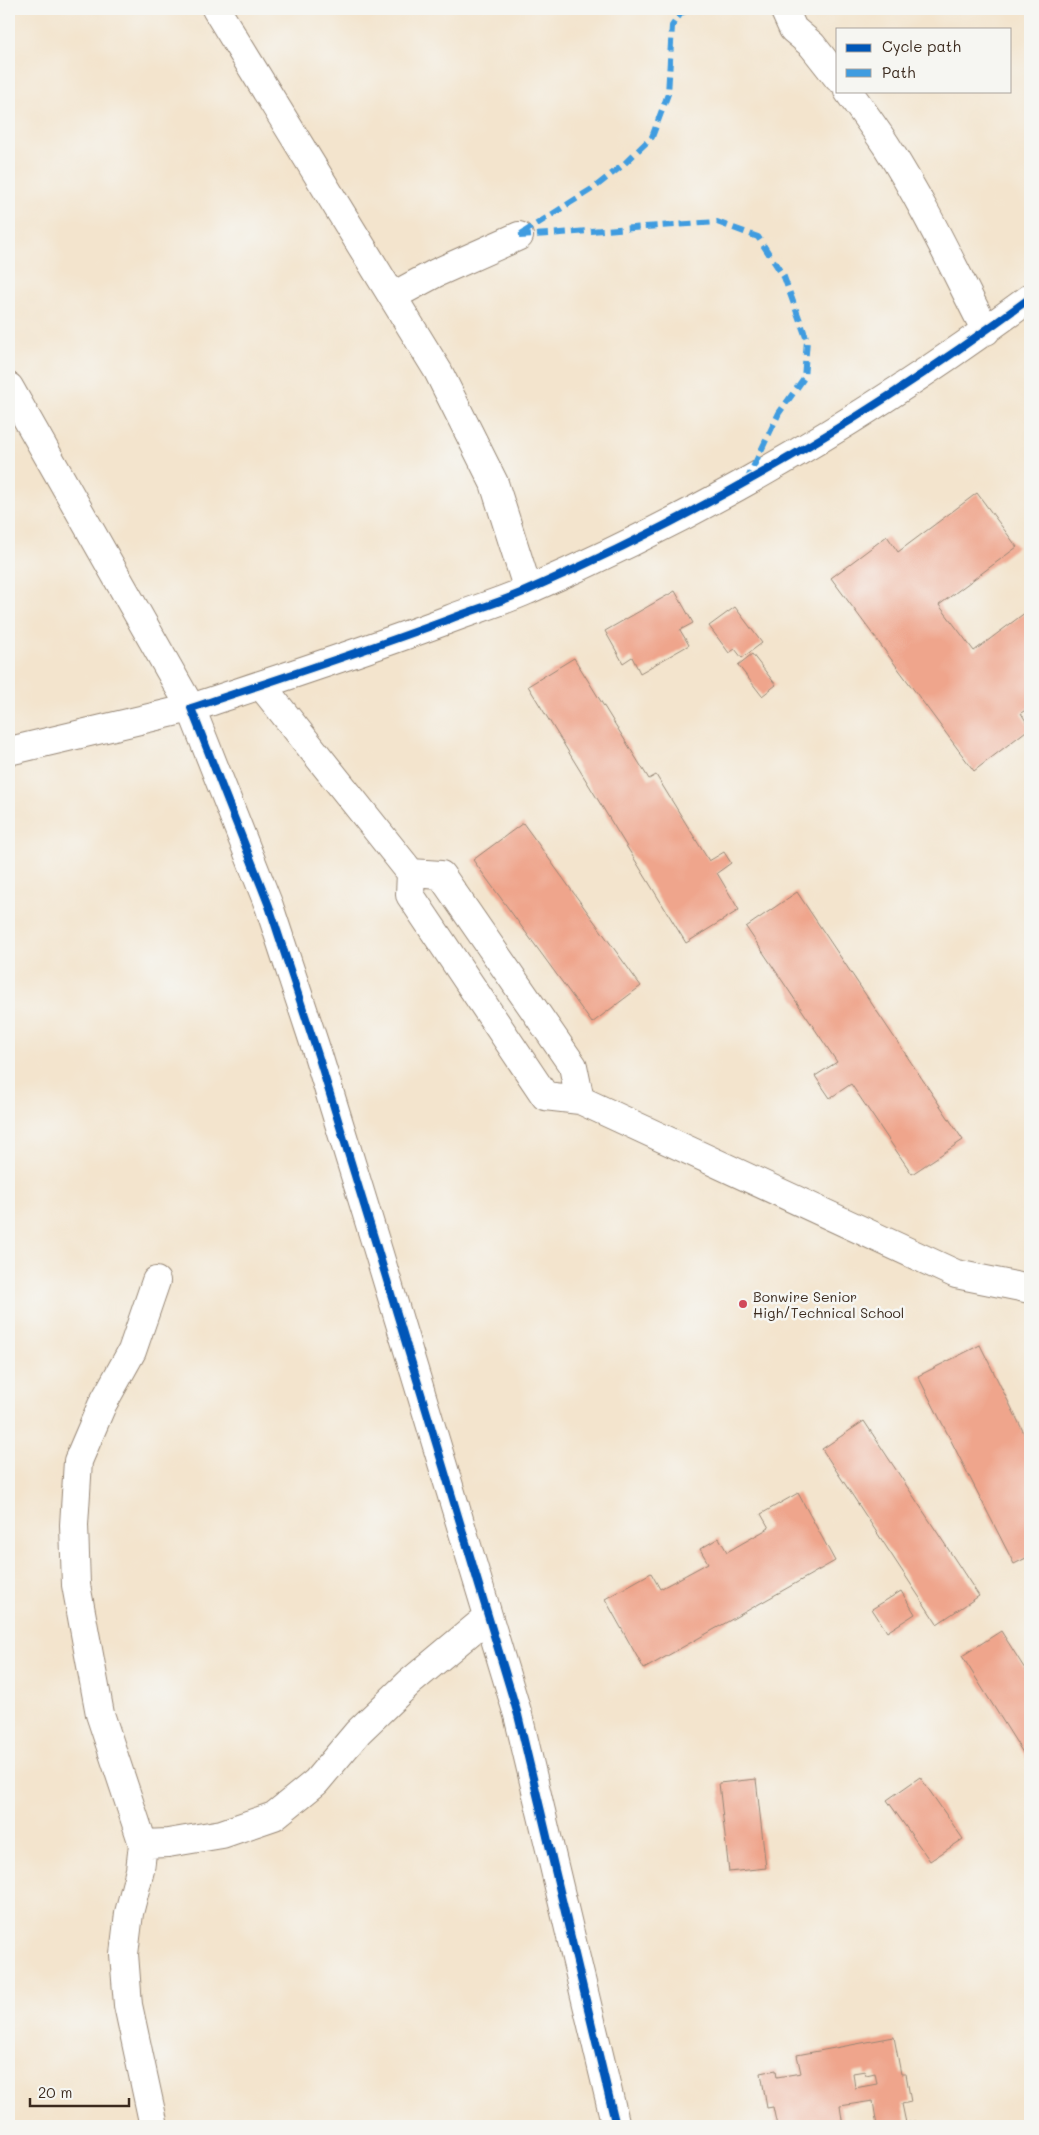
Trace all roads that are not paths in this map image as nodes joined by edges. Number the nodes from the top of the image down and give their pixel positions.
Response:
1 (216, 9) edge
2 (784, 9) edge
3 (836, 75) edge
4 (849, 92) edge
5 (519, 236) dead end
6 (393, 296) junction
7 (1030, 298) edge
8 (986, 331) junction
9 (9, 387) edge
10 (528, 590) junction
11 (261, 685) junction
12 (191, 708) junction
13 (9, 751) edge
14 (411, 873) junction
15 (580, 1100) junction
16 (156, 1281) dead end
17 (1030, 1289) edge
18 (488, 1617) junction
19 (143, 1844) junction
20 (154, 2126) edge
21 (616, 2126) edge

1 - 6 street
2 - 3 street
4 - 8 street
5 - 6 street
6 - 10 street
7 - 8 street
8 - 10 street
9 - 12 street
10 - 11 street
11 - 12 street
11 - 14 street
12 - 13 street
12 - 18 street
14 - 15 street
14 - 15 street
15 - 17 street
16 - 19 street
18 - 19 street
18 - 21 street
19 - 20 street

